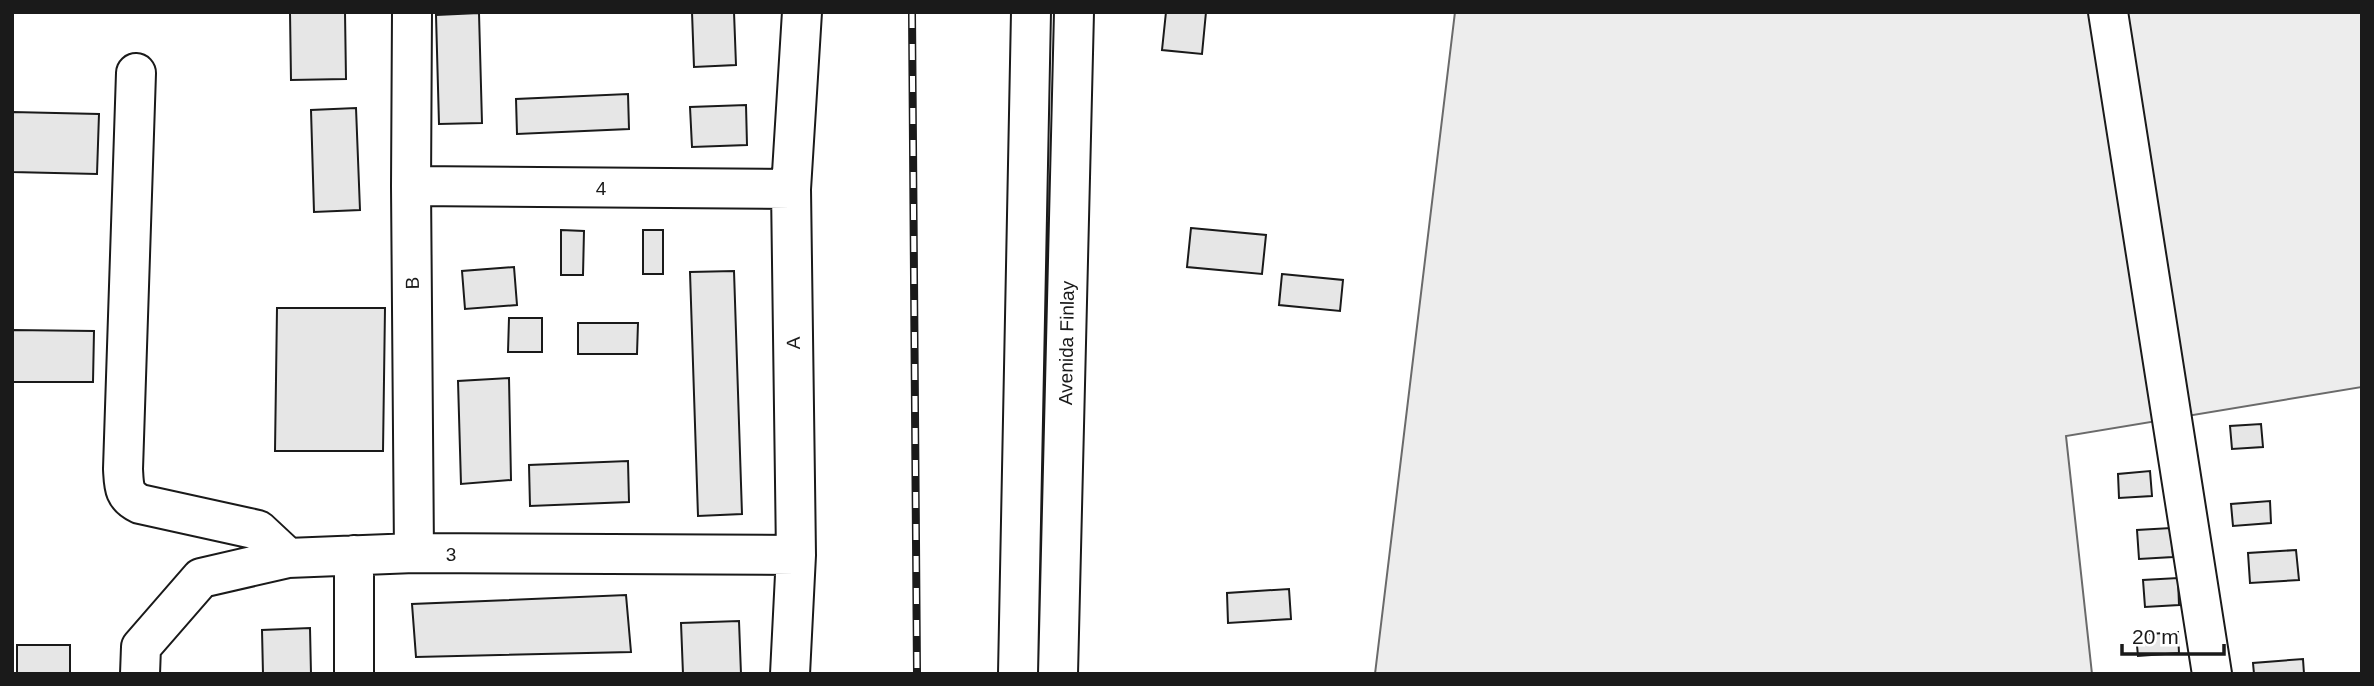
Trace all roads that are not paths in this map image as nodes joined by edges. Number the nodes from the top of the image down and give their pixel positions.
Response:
1 (412, 12) edge
2 (802, 12) edge
3 (1031, 12) edge
4 (1074, 12) edge
5 (2108, 12) edge
6 (136, 73) dead end
7 (411, 186) junction
8 (791, 189) junction
9 (414, 554) junction
10 (354, 555) junction
11 (796, 555) junction
12 (288, 558) junction
13 (140, 661) edge
14 (354, 674) edge
15 (790, 674) edge
16 (1018, 674) edge
17 (1058, 674) edge
18 (2213, 674) edge

1 - 7 main road, B
2 - 8 main road, A
3 - 16 main road
4 - 17 main road, Avenida Finlay
5 - 18 main road
6 - 12 main road
7 - 8 main road, 4
7 - 9 main road, B
8 - 11 main road, A
9 - 10 main road, 3
9 - 11 main road, 3
10 - 12 main road, 3
10 - 14 main road
11 - 15 main road, A
12 - 13 main road, 3

